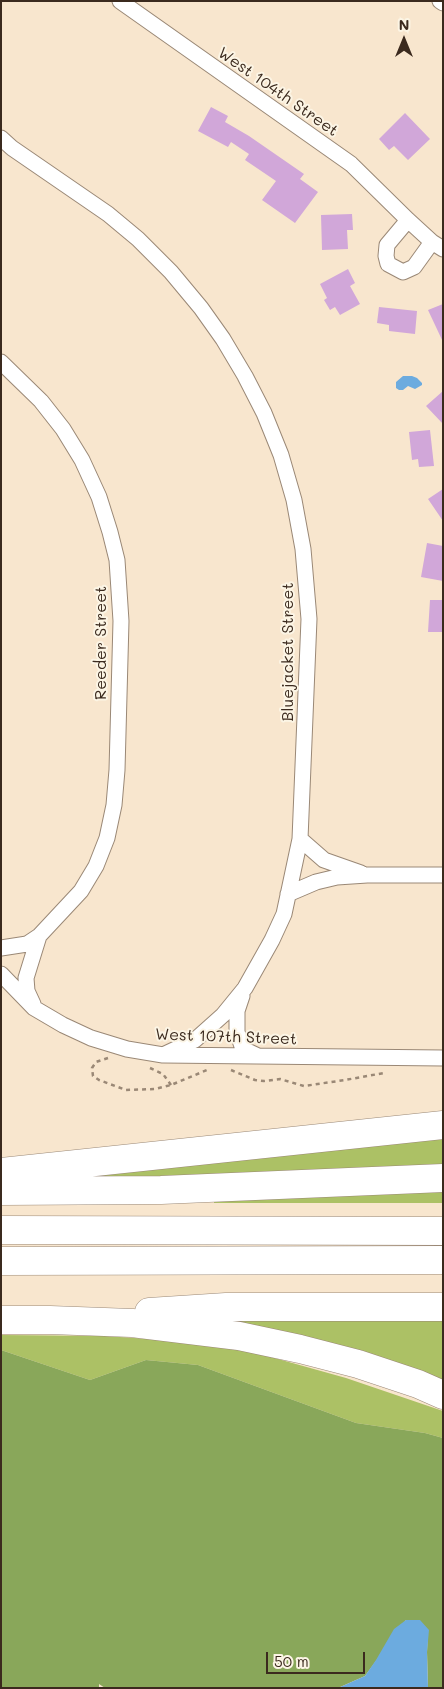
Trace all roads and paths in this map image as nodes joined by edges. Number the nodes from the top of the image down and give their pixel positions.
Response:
1 (120, 1) edge
2 (5, 143) edge
3 (408, 220) junction
4 (438, 246) edge
5 (1, 362) edge
6 (300, 839) junction
7 (367, 875) junction
8 (443, 875) edge
9 (288, 894) junction
10 (39, 936) junction
11 (1, 948) edge
12 (1, 974) edge
13 (245, 988) junction
14 (34, 1008) junction
15 (162, 1055) junction
16 (258, 1056) junction
17 (443, 1058) edge
18 (116, 1059) dead end
19 (148, 1067) dead end
20 (213, 1068) dead end
21 (230, 1070) dead end
22 (386, 1072) dead end
23 (171, 1085) junction
24 (443, 1124) edge
25 (1, 1172) edge
26 (443, 1178) edge
27 (1, 1191) edge
28 (1, 1230) edge
29 (443, 1230) edge
30 (1, 1260) edge
31 (443, 1260) edge
32 (443, 1306) edge
33 (1, 1320) edge
34 (50, 1320) junction
35 (443, 1395) edge

1 - 3 street, West 104th Street
2 - 6 street, Bluejacket Street
3 - 4 street, West 104th Street
3 - 4 street, West 104th Street
5 - 10 street, Reeder Street
6 - 7 street
6 - 9 street, Bluejacket Street
7 - 8 street
7 - 9 street
9 - 13 street, Bluejacket Street
10 - 11 street, Reeder Street
10 - 14 street, Reeder Street
12 - 14 street, West 107th Street
13 - 15 street, Bluejacket Street
13 - 16 street, Bluejacket Street
14 - 15 street, West 107th Street
15 - 16 street, West 107th Street
16 - 17 street, West 107th Street
18 - 23 path
19 - 23 path
20 - 23 path
21 - 22 path
24 - 25 highway
26 - 27 highway
28 - 29 highway
30 - 31 highway
32 - 34 highway
33 - 34 highway
34 - 35 highway

